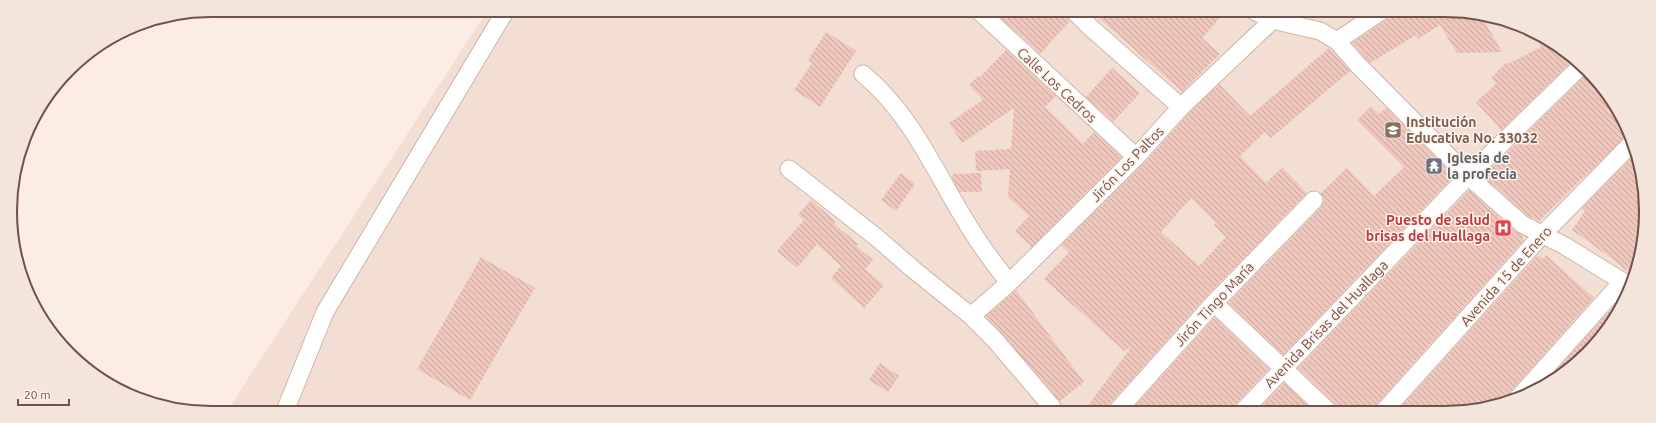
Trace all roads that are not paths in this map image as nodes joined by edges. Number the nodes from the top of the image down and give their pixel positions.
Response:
1 (502, 17) edge
2 (985, 17) edge
3 (1080, 17) edge
4 (1276, 17) edge
5 (1280, 17) edge
6 (1373, 17) edge
7 (1337, 41) junction
8 (1577, 69) edge
9 (863, 74) dead end
10 (1181, 107) junction
11 (1628, 147) edge
12 (1136, 157) junction
13 (789, 169) dead end
14 (1468, 176) junction
15 (1314, 200) dead end
16 (1542, 235) junction
17 (1009, 283) junction
18 (1625, 283) edge
19 (1624, 286) edge
20 (1214, 303) junction
21 (971, 316) junction
22 (1284, 369) junction
23 (1527, 388) edge
24 (287, 406) edge
25 (1051, 406) edge
26 (1121, 406) edge
27 (1248, 406) edge
28 (1323, 406) edge
29 (1388, 406) edge

1 - 24 street
2 - 12 street, Calle Los Cedros
3 - 10 street
4 - 10 street, Jirón Los Paltos
5 - 7 street
6 - 7 street
7 - 14 street
8 - 14 street, Avenida Brisas del Huallaga
9 - 17 street
10 - 12 street, Jirón Los Paltos
11 - 16 street, Avenida 15 de Enero
12 - 17 street, Jirón Los Paltos
13 - 21 street
14 - 16 street
14 - 22 street, Avenida Brisas del Huallaga
15 - 20 street, Jirón Tingo María
16 - 18 street
16 - 29 street, Avenida 15 de Enero
17 - 21 street, Jirón Los Paltos
19 - 23 street
20 - 22 street
20 - 26 street, Jirón Tingo María
21 - 25 street
22 - 27 street, Avenida Brisas del Huallaga
22 - 28 street

